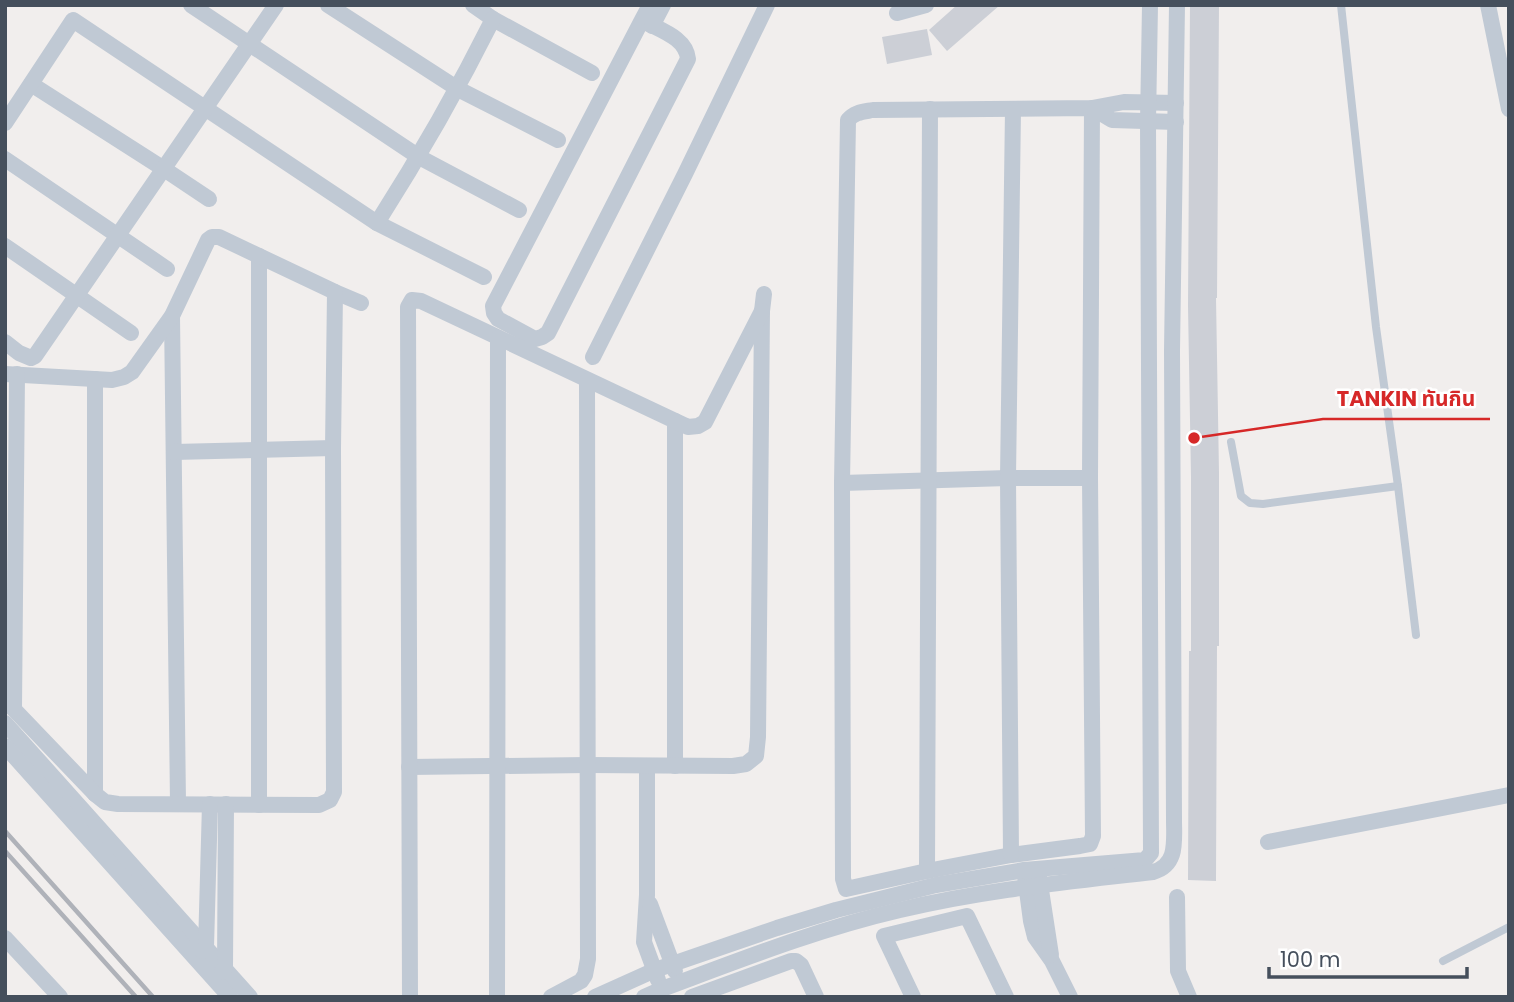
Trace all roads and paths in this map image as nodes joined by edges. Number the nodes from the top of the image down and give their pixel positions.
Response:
1 (191, 5) edge
2 (276, 5) edge
3 (328, 5) edge
4 (472, 5) edge
5 (650, 5) edge
6 (663, 5) edge
7 (767, 5) edge
8 (925, 5) edge
9 (1150, 5) edge
10 (1177, 5) edge
11 (1341, 5) edge
12 (1488, 5) edge
13 (897, 13) dead end
14 (493, 19) junction
15 (647, 23) junction
16 (249, 44) junction
17 (592, 73) dead end
18 (31, 84) junction
19 (458, 89) junction
20 (1148, 102) junction
21 (1176, 103) junction
22 (205, 108) junction
23 (1092, 108) junction
24 (1013, 109) junction
25 (1509, 109) edge
26 (930, 110) junction
27 (1176, 121) junction
28 (5, 122) edge
29 (1148, 122) junction
30 (558, 140) dead end
31 (419, 157) junction
32 (5, 159) edge
33 (164, 169) junction
34 (209, 199) dead end
35 (519, 209) dead end
36 (377, 223) junction
37 (117, 237) junction
38 (5, 246) edge
39 (259, 256) junction
40 (167, 270) dead end
41 (484, 278) dead end
42 (335, 292) junction
43 (77, 296) junction
44 (361, 303) dead end
45 (172, 316) junction
46 (131, 333) dead end
47 (498, 338) junction
48 (5, 342) edge
49 (1172, 351) junction
50 (1150, 352) junction
51 (593, 357) dead end
52 (11, 374) edge
53 (94, 379) junction
54 (587, 381) junction
55 (675, 421) junction
56 (1231, 442) dead end
57 (333, 449) junction
58 (258, 450) junction
59 (174, 452) junction
60 (1008, 478) junction
61 (1090, 478) junction
62 (928, 480) junction
63 (842, 483) junction
64 (1398, 486) junction
65 (1150, 607) junction
66 (1174, 607) junction
67 (1416, 635) dead end
68 (8, 710) edge
69 (5, 746) edge
70 (588, 765) junction
71 (498, 766) junction
72 (647, 766) junction
73 (675, 766) junction
74 (410, 767) junction
75 (95, 794) junction
76 (1509, 795) edge
77 (178, 803) junction
78 (218, 804) junction
79 (259, 804) junction
80 (1268, 842) dead end
81 (1151, 845) junction
82 (1173, 854) junction
83 (1011, 855) junction
84 (1032, 869) junction
85 (927, 871) junction
86 (1033, 886) junction
87 (647, 895) junction
88 (1177, 897) dead end
89 (836, 910) junction
90 (842, 927) junction
91 (1509, 927) edge
92 (5, 937) edge
93 (201, 953) junction
94 (1443, 961) dead end
95 (672, 964) junction
96 (655, 970) junction
97 (220, 974) junction
98 (679, 982) junction
99 (662, 989) junction
100 (726, 991) edge
101 (60, 997) edge
102 (230, 997) edge
103 (250, 997) edge
104 (410, 997) edge
105 (497, 997) edge
106 (551, 997) edge
107 (595, 997) edge
108 (644, 997) edge
109 (692, 997) edge
110 (816, 997) edge
111 (913, 997) edge
112 (1006, 997) edge
113 (1070, 997) edge
114 (1189, 997) edge

1 - 16 street
2 - 16 street
3 - 19 street
4 - 14 street
5 - 15 street
6 - 15 street
7 - 51 street
8 - 13 street
9 - 20 street
10 - 21 street
11 - 64 lane
12 - 25 street
14 - 17 street
14 - 19 street
15 - 15 street
16 - 22 street
16 - 31 street
18 - 22 street
18 - 28 street
18 - 33 street
19 - 30 street
19 - 31 street
20 - 21 street
20 - 23 street
20 - 29 street
21 - 27 street
22 - 33 street
22 - 36 street
23 - 24 street
23 - 29 street
23 - 61 street
24 - 26 street
24 - 60 street
26 - 62 street
26 - 63 street
27 - 29 street
27 - 49 street
29 - 50 street
31 - 35 street
31 - 36 street
32 - 37 street
33 - 34 street
33 - 37 street
36 - 41 street
37 - 40 street
37 - 43 street
38 - 43 street
39 - 42 street
39 - 45 street
39 - 58 street
42 - 44 street
42 - 57 street
43 - 46 street
43 - 48 street
45 - 53 street
45 - 59 street
47 - 54 street
47 - 71 street
47 - 74 street
49 - 50 street
49 - 66 street
50 - 65 street
52 - 53 street
52 - 68 street
53 - 75 street
54 - 55 street
54 - 70 street
55 - 73 street
55 - 73 street
56 - 64 lane
57 - 58 street
57 - 79 street
58 - 59 street
58 - 79 street
59 - 77 street
60 - 61 street
60 - 62 street
60 - 83 street
61 - 83 street
62 - 63 street
62 - 85 street
63 - 85 street
64 - 67 lane
65 - 66 street
65 - 81 street
66 - 82 street
68 - 75 street
68 - 93 street
69 - 93 street
70 - 71 street
70 - 72 street
70 - 106 street
71 - 74 street
71 - 105 street
72 - 73 street
72 - 87 street
74 - 104 street
75 - 77 street
76 - 80 street
77 - 78 street
78 - 79 street
78 - 93 street
78 - 97 street
81 - 82 street
81 - 84 street
82 - 86 street
83 - 85 street
84 - 86 street
84 - 89 street
86 - 90 street
86 - 113 street
87 - 95 street
87 - 96 street
88 - 114 street
89 - 90 street
89 - 95 street
90 - 98 street
91 - 94 lane
92 - 101 street
93 - 97 street
95 - 96 street
95 - 98 street
96 - 99 street
96 - 107 street
97 - 102 street
97 - 103 street
98 - 99 street
99 - 108 street
100 - 109 street
100 - 110 street
111 - 112 street

